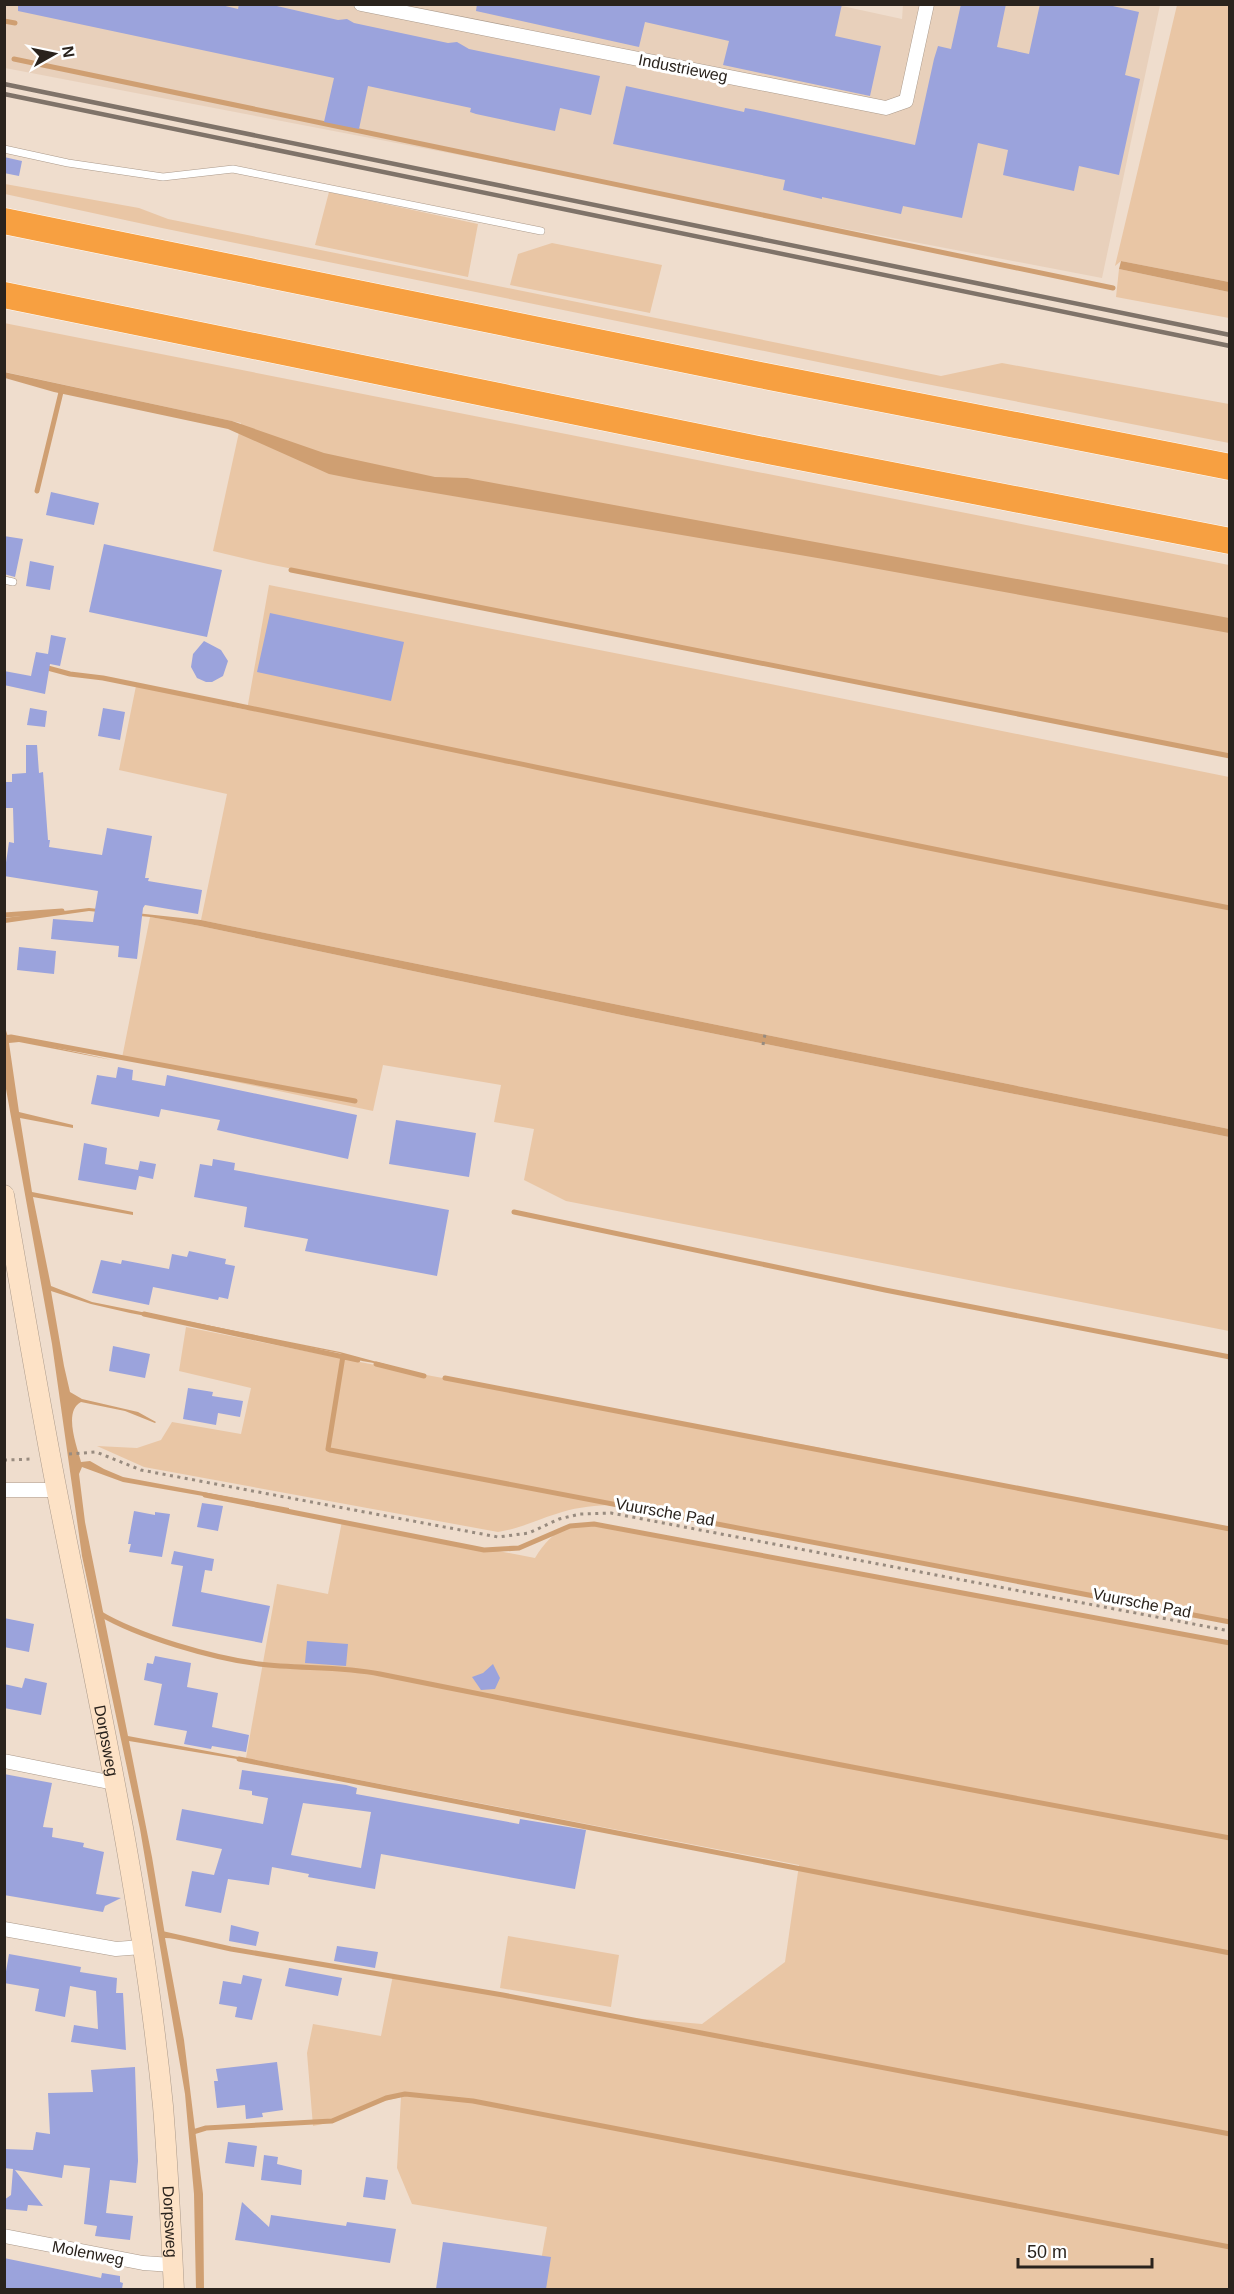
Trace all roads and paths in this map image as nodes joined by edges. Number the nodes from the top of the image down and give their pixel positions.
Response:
1 (361, 4) edge
2 (927, 4) edge
3 (4, 149) edge
4 (4, 221) edge
5 (541, 231) dead end
6 (4, 295) edge
7 (1230, 467) edge
8 (1230, 541) edge
9 (4, 580) edge
10 (13, 582) dead end
11 (765, 1035) dead end
12 (763, 1045) dead end
13 (4, 1195) edge
14 (57, 1456) junction
15 (4, 1460) edge
16 (4, 1490) edge
17 (56, 1490) junction
18 (1230, 1631) edge
19 (4, 1761) edge
20 (114, 1783) junction
21 (4, 1929) edge
22 (142, 1947) junction
23 (4, 2236) edge
24 (172, 2265) junction
25 (174, 2289) edge

1 - 2 street, Industrieweg
3 - 5 lane
4 - 7 highway
6 - 8 highway
9 - 10 lane
11 - 12 path
13 - 14 street, Dorpsweg
14 - 15 path, Vuursche Pad
14 - 17 street, Dorpsweg
14 - 18 path, Vuursche Pad
16 - 17 street
17 - 20 street, Dorpsweg
19 - 20 street
20 - 22 street, Dorpsweg
21 - 22 street
22 - 24 street, Dorpsweg
23 - 24 street, Molenweg
24 - 25 street, Dorpsweg

